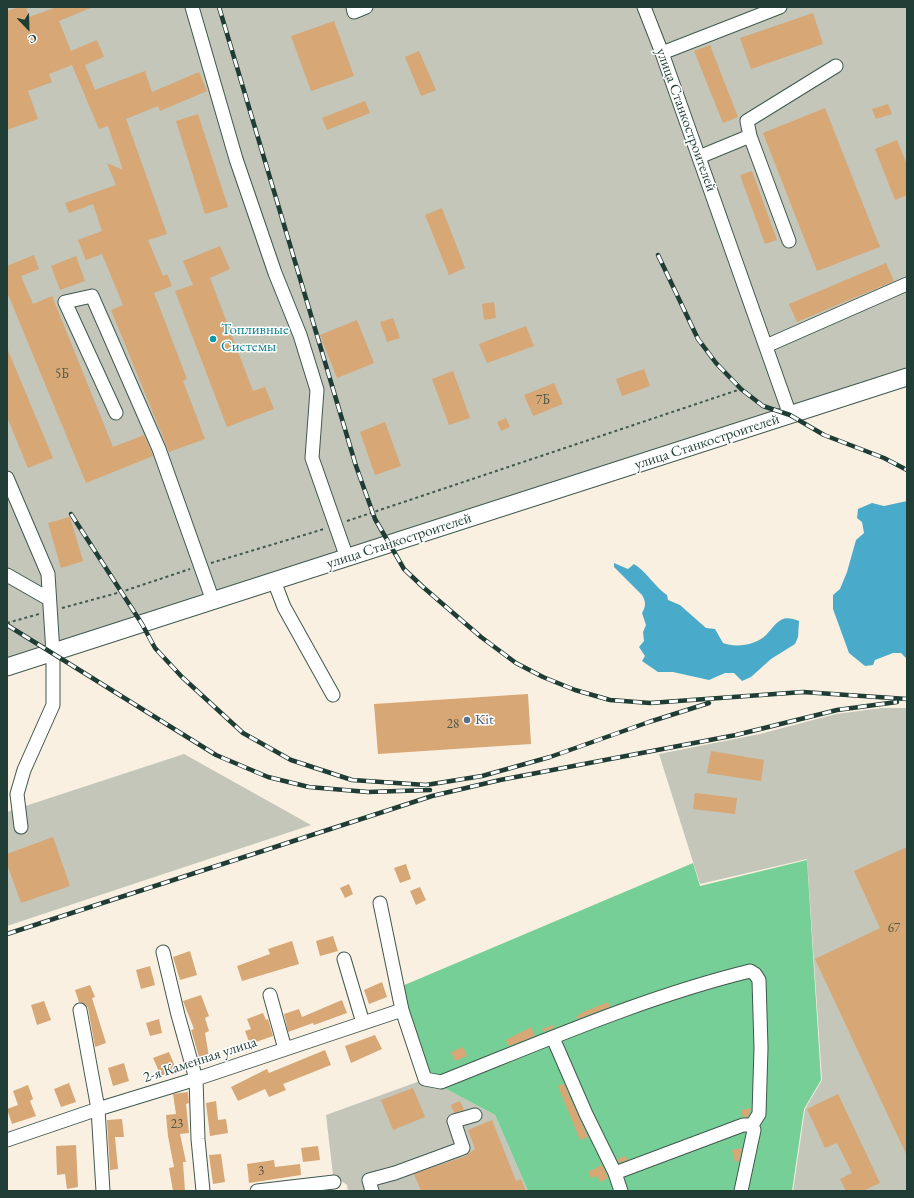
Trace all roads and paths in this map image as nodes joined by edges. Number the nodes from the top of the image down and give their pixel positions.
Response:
1 (192, 7) edge
2 (353, 7) edge
3 (366, 7) edge
4 (644, 7) edge
5 (780, 7) edge
6 (662, 52) junction
7 (836, 66) dead end
8 (750, 136) junction
9 (699, 157) junction
10 (789, 241) dead end
11 (907, 284) edge
12 (766, 346) junction
13 (907, 377) edge
14 (741, 389) dead end
15 (116, 413) dead end
16 (790, 415) junction
17 (7, 478) edge
18 (336, 525) junction
19 (347, 558) junction
20 (200, 566) junction
21 (7, 575) edge
22 (274, 581) junction
23 (213, 601) junction
24 (50, 605) junction
25 (7, 623) edge
26 (53, 652) junction
27 (7, 667) edge
28 (334, 696) dead end
29 (21, 827) dead end
30 (380, 903) dead end
31 (163, 952) dead end
32 (344, 959) dead end
33 (270, 995) dead end
34 (80, 1010) dead end
35 (402, 1010) junction
36 (363, 1023) junction
37 (553, 1038) junction
38 (285, 1050) junction
39 (196, 1080) junction
40 (98, 1109) junction
41 (475, 1115) dead end
42 (752, 1125) junction
43 (7, 1139) edge
44 (615, 1173) junction
45 (334, 1182) dead end
46 (103, 1191) edge
47 (203, 1191) edge
48 (257, 1191) edge
49 (372, 1191) edge
50 (621, 1191) edge
51 (740, 1191) edge

1 - 18 street
2 - 3 street
4 - 6 street, улица Станкостроителей
5 - 6 street
6 - 9 street, улица Станкостроителей
7 - 8 street
8 - 9 street
8 - 10 street
9 - 12 street, улица Станкостроителей
11 - 12 street
12 - 16 street, улица Станкостроителей
13 - 16 main road, улица Станкостроителей
14 - 18 path
15 - 20 street
16 - 19 main road, улица Станкостроителей
17 - 24 street
18 - 19 street
18 - 20 path
19 - 22 main road, улица Станкостроителей
20 - 23 street
20 - 24 path
21 - 24 street
22 - 23 main road, улица Станкостроителей
22 - 28 street
23 - 26 main road, улица Станкостроителей
24 - 25 path
24 - 26 street
26 - 27 main road, улица Станкостроителей
26 - 29 street
30 - 35 street
31 - 39 street
32 - 36 street
33 - 38 street
34 - 40 street
35 - 36 street, 2-я Каменная улица
35 - 37 street
36 - 38 street, 2-я Каменная улица
37 - 42 street
37 - 44 street
38 - 39 street, 2-я Каменная улица
39 - 40 street, 2-я Каменная улица
39 - 47 street
40 - 43 street, 2-я Каменная улица
40 - 46 street
41 - 49 street
42 - 44 street
42 - 51 street
44 - 50 street
45 - 48 street

